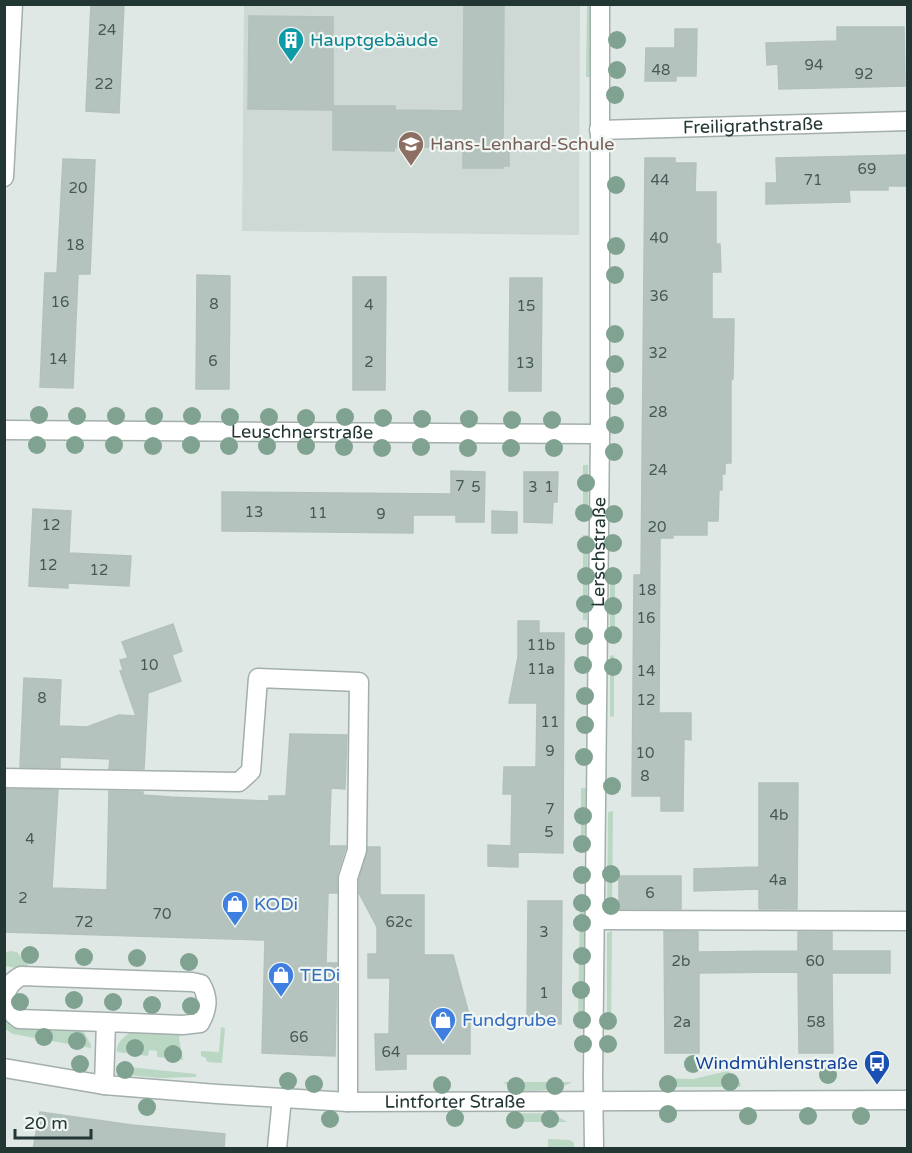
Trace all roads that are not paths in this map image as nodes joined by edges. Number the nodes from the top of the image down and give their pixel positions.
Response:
1 (13, 4) edge
2 (600, 4) edge
3 (908, 121) edge
4 (599, 130) junction
5 (4, 177) edge
6 (4, 430) edge
7 (600, 434) junction
8 (4, 778) edge
9 (595, 920) junction
10 (908, 921) edge
11 (106, 1022) junction
12 (4, 1068) edge
13 (104, 1085) junction
14 (282, 1098) junction
15 (908, 1100) edge
16 (594, 1101) junction
17 (348, 1102) junction
18 (277, 1149) edge
19 (594, 1149) edge

1 - 5 street
2 - 4 street, Lerschstraße
3 - 4 street, Freiligrathstraße
4 - 7 street, Lerschstraße
6 - 7 street, Leuschnerstraße
7 - 9 street, Lerschstraße
8 - 17 street
9 - 10 street
9 - 16 street, Lerschstraße
11 - 11 street
11 - 13 street
12 - 13 street, Lintforter Straße
13 - 14 street, Lintforter Straße
14 - 17 street, Lintforter Straße
14 - 18 street
15 - 16 street, Lintforter Straße
16 - 17 street, Lintforter Straße
16 - 19 street

